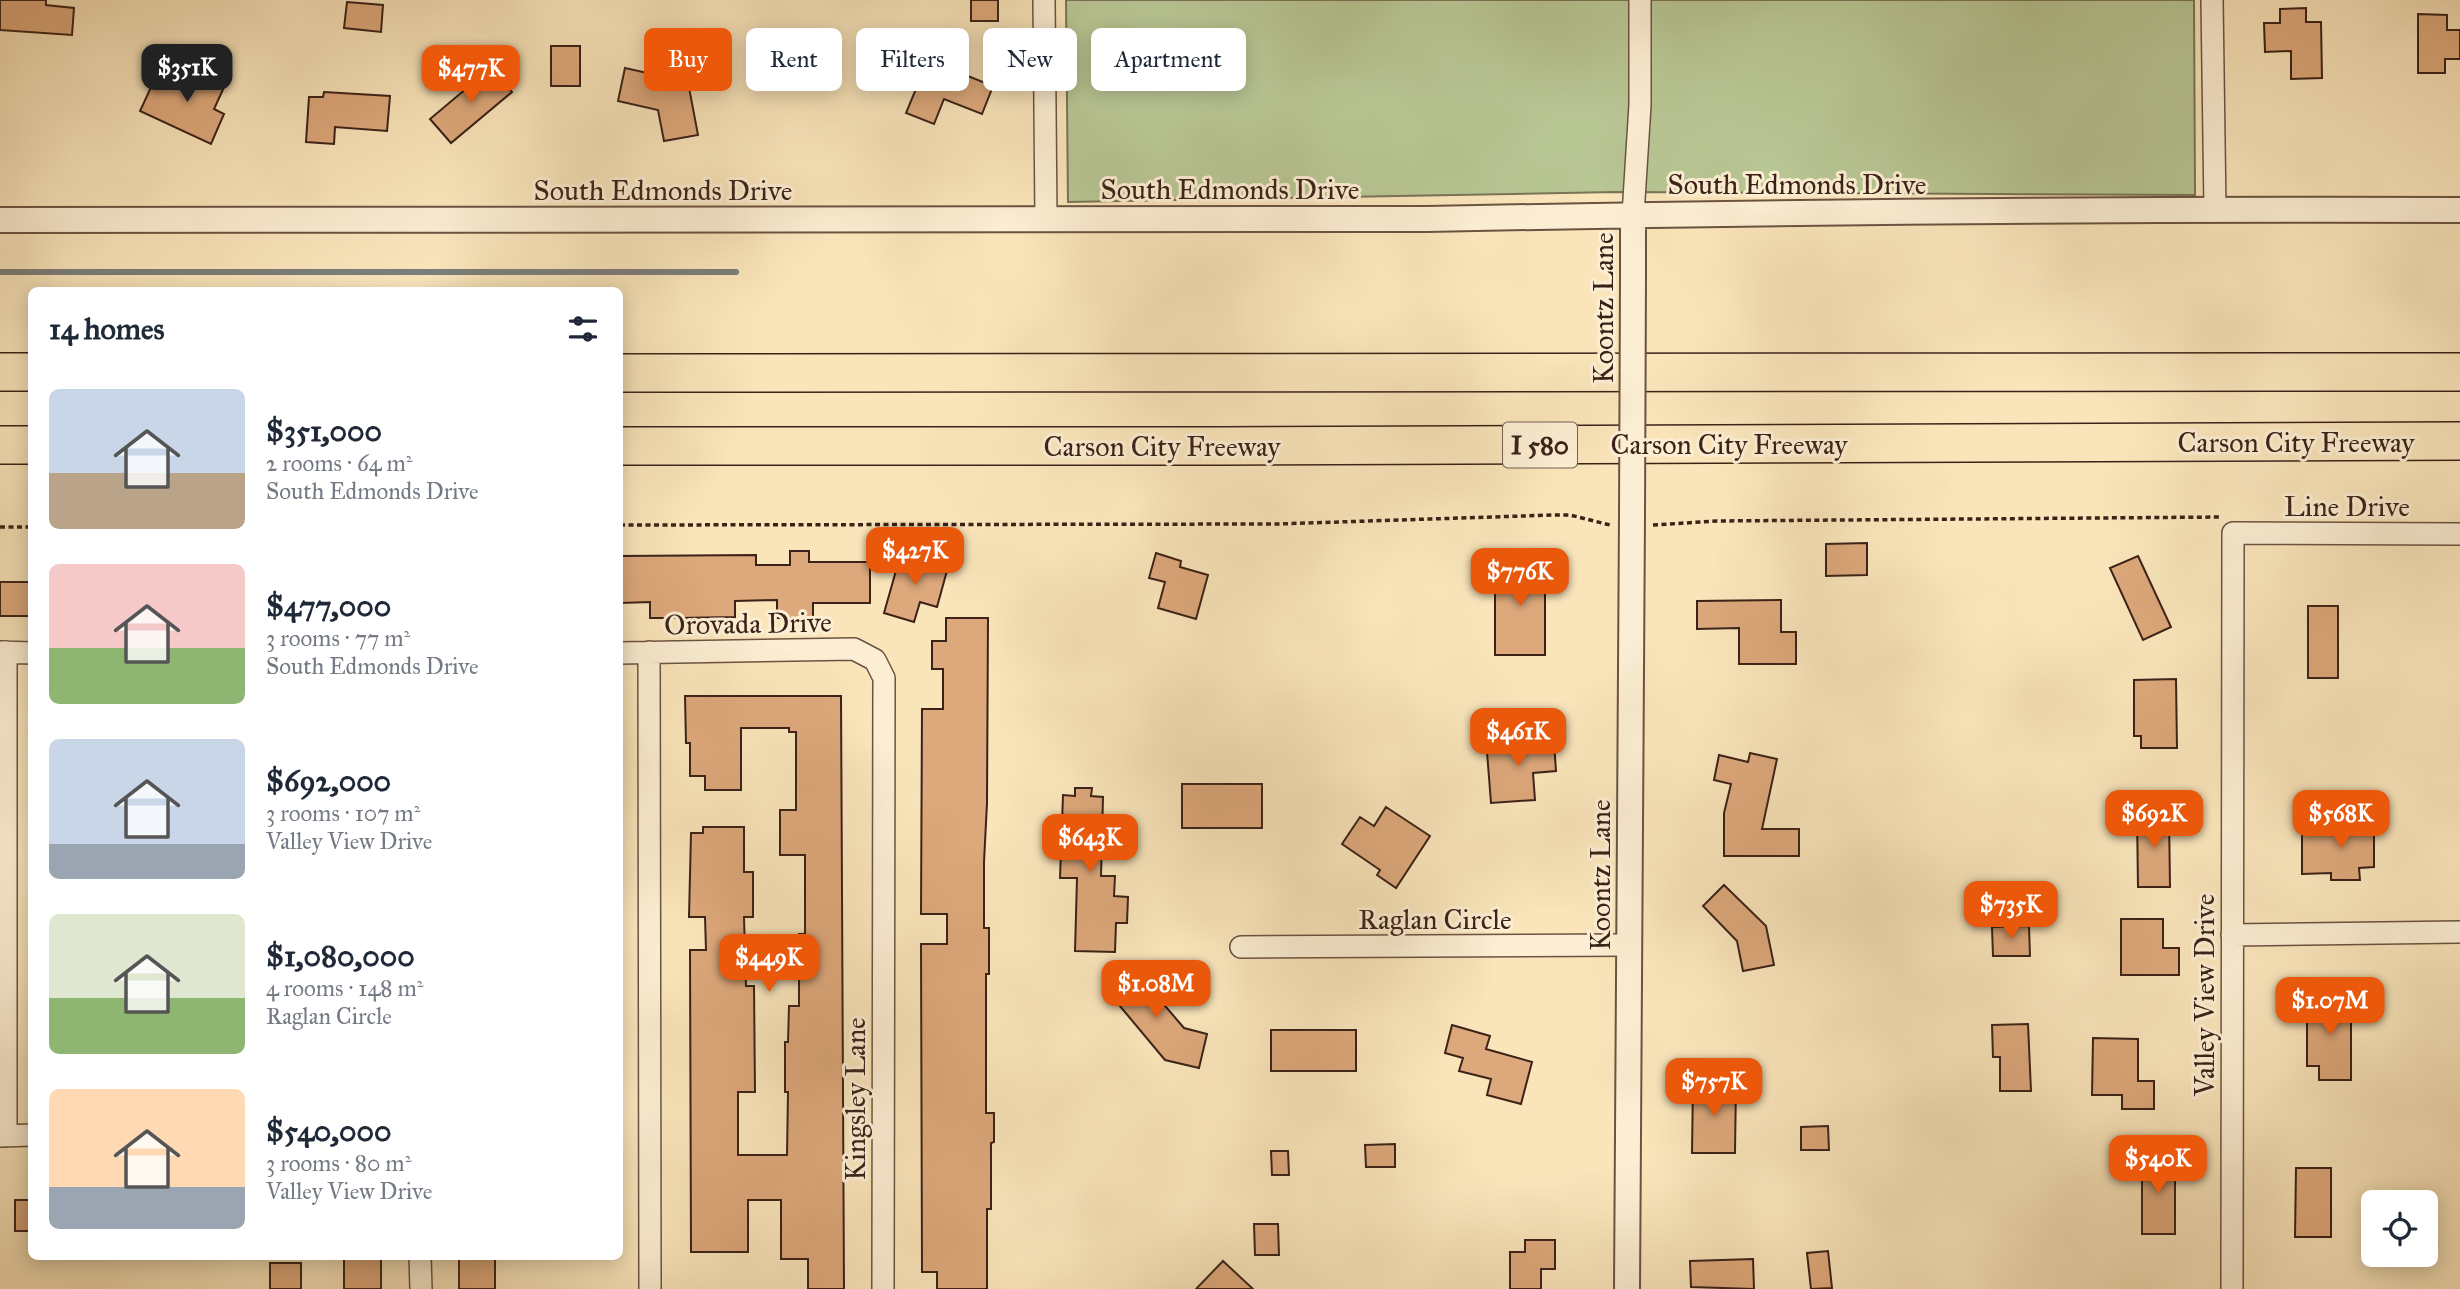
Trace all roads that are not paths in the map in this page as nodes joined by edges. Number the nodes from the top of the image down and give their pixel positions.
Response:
1 (1044, 0) edge
2 (1640, 0) edge
3 (2212, 0) edge
4 (2215, 209) junction
5 (2460, 210) edge
6 (1633, 215) junction
7 (1046, 219) junction
8 (0, 220) edge
9 (0, 372) edge
10 (28, 372) edge
11 (2460, 372) edge
12 (623, 373) edge
13 (2460, 442) edge
14 (0, 445) edge
15 (28, 445) edge
16 (623, 446) edge
17 (2231, 525) joint
18 (2460, 534) edge
19 (3, 652) edge
20 (649, 652) junction
21 (28, 653) edge
22 (623, 653) edge
23 (875, 660) joint
24 (2460, 933) edge
25 (2232, 935) junction
26 (1630, 945) junction
27 (1241, 947) dead end
28 (28, 1135) edge
29 (3, 1136) edge
30 (420, 1260) edge
31 (421, 1289) edge
32 (650, 1289) edge
33 (883, 1289) edge
34 (1627, 1289) edge
35 (2232, 1289) edge

1 - 7 street
2 - 6 street, Koontz Lane
3 - 4 street
4 - 5 street, South Edmonds Drive
4 - 6 street, South Edmonds Drive
6 - 7 street, South Edmonds Drive
6 - 26 street, Koontz Lane, bridge
7 - 8 street, South Edmonds Drive
9 - 10 highway
11 - 12 highway
13 - 16 highway, Carson City Freeway / I 580
14 - 15 highway
17 - 18 street, Line Drive
17 - 25 street, Valley View Drive
19 - 21 street
19 - 29 street
20 - 22 street, Orovada Drive
20 - 23 street, Orovada Drive
20 - 32 street
23 - 33 street, Kingsley Lane
24 - 25 street
25 - 35 street, Valley View Drive
26 - 27 street, Raglan Circle
26 - 34 street, Koontz Lane
28 - 29 street
30 - 31 street

